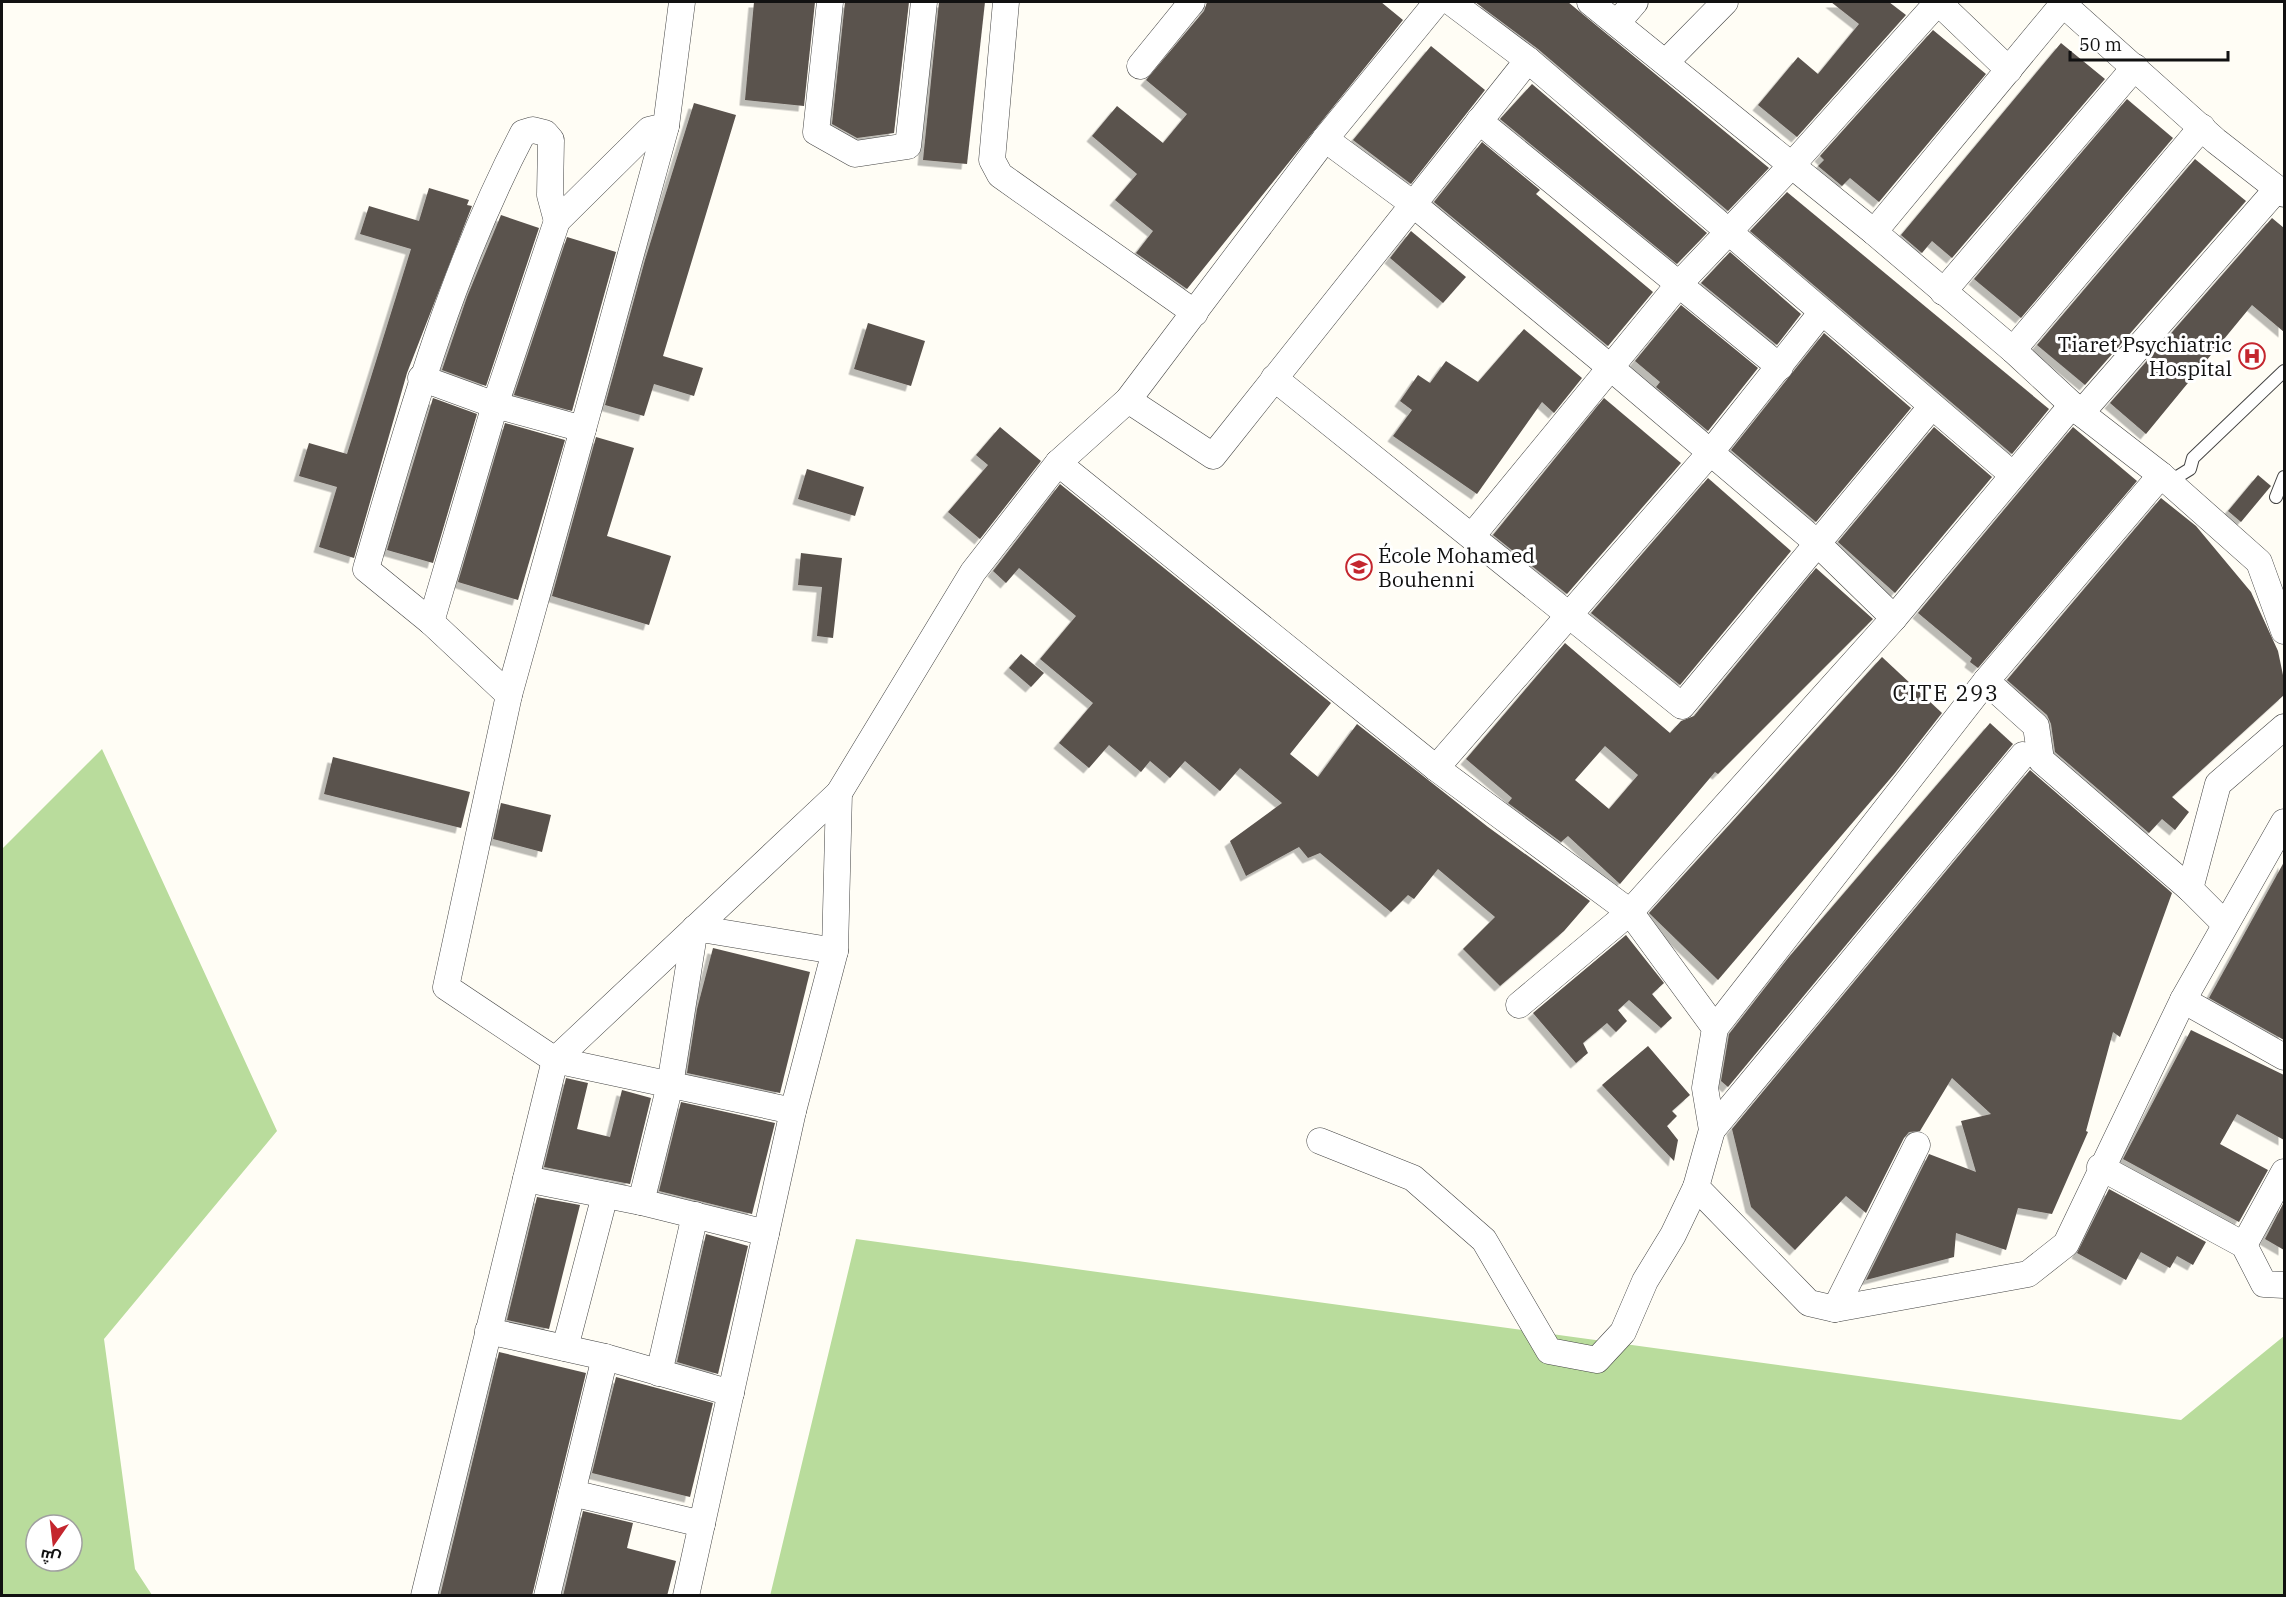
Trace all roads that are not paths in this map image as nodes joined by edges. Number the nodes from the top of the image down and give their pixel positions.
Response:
1 (682, 2) edge
2 (830, 2) edge
3 (924, 2) edge
4 (1006, 2) edge
5 (1192, 2) edge
6 (1437, 2) edge
7 (1451, 2) edge
8 (1590, 2) edge
9 (1635, 2) edge
10 (1725, 2) edge
11 (1939, 2) edge
12 (1617, 23) junction
13 (1528, 60) junction
14 (1666, 62) junction
15 (1140, 66) dead end
16 (2134, 67) junction
17 (2009, 70) junction
18 (1479, 121) junction
19 (666, 126) junction
20 (2202, 127) junction
21 (1326, 139) junction
22 (1791, 166) junction
23 (2281, 191) edge
24 (1413, 204) junction
25 (556, 221) junction
26 (1728, 230) junction
27 (1874, 232) junction
28 (1680, 284) junction
29 (1943, 292) junction
30 (1195, 312) junction
31 (1822, 312) junction
32 (2013, 350) junction
33 (1611, 368) junction
34 (1780, 368) junction
35 (2284, 370) edge
36 (421, 378) junction
37 (1274, 378) junction
38 (1128, 400) junction
39 (495, 405) junction
40 (1932, 406) junction
41 (2077, 409) junction
42 (583, 429) junction
43 (1710, 453) junction
44 (1058, 463) junction
45 (2013, 476) junction
46 (2284, 477) edge
47 (2165, 479) junction
48 (2276, 497) dead end
49 (1472, 536) junction
50 (1816, 542) junction
51 (1567, 614) junction
52 (1894, 618) junction
53 (431, 622) junction
54 (2284, 632) edge
55 (1986, 681) junction
56 (509, 695) junction
57 (2284, 727) edge
58 (2022, 755) dead end
59 (1436, 768) junction
60 (839, 793) junction
61 (2284, 822) edge
62 (2190, 889) junction
63 (1630, 912) junction
64 (2224, 923) junction
65 (695, 928) junction
66 (835, 951) junction
67 (2183, 1000) junction
68 (1519, 1005) dead end
69 (1715, 1028) junction
70 (2284, 1058) edge
71 (555, 1060) junction
72 (670, 1085) junction
73 (792, 1111) junction
74 (1712, 1130) junction
75 (1320, 1141) dead end
76 (1917, 1145) dead end
77 (2100, 1167) junction
78 (2284, 1172) edge
79 (525, 1179) junction
80 (1695, 1187) junction
81 (605, 1195) junction
82 (641, 1202) junction
83 (695, 1215) junction
84 (766, 1233) junction
85 (2244, 1245) junction
86 (2284, 1285) edge
87 (1835, 1309) junction
88 (488, 1331) junction
89 (566, 1348) junction
90 (605, 1357) junction
91 (659, 1373) junction
92 (730, 1393) junction
93 (572, 1493) junction
94 (702, 1524) junction
95 (424, 1596) edge
96 (547, 1596) edge
97 (686, 1596) edge

1 - 19 street
2 - 3 street
4 - 30 street
5 - 15 street
6 - 21 street
7 - 13 street
8 - 12 street
9 - 12 street
10 - 14 street
11 - 17 street
11 - 22 street
12 - 14 street
13 - 18 street
13 - 26 street
14 - 22 street
16 - 17 street
16 - 20 street
16 - 29 street
17 - 27 street
18 - 24 street
18 - 28 street
19 - 25 street
19 - 42 street
20 - 23 street
20 - 32 street
21 - 24 street
21 - 30 street
22 - 26 street
22 - 27 street
23 - 41 street
24 - 33 street
24 - 37 street
25 - 36 street
25 - 39 street
26 - 28 street
26 - 31 street
27 - 29 street
28 - 33 street
28 - 34 street
29 - 32 street
30 - 38 street
31 - 34 street
31 - 40 street
32 - 41 street
33 - 43 street
33 - 49 street
34 - 43 street
35 - 47 lane
36 - 39 street
36 - 53 street
37 - 38 street
37 - 49 street
38 - 44 street
39 - 42 street
39 - 53 street
40 - 45 street
40 - 50 street
41 - 45 street
41 - 47 street
42 - 56 street
43 - 50 street
43 - 51 street
44 - 59 street
44 - 60 street
45 - 52 street
46 - 48 lane
47 - 54 street
47 - 55 street
49 - 51 street
50 - 51 street
50 - 52 street
51 - 59 street
52 - 63 street
53 - 56 street
55 - 62 street
55 - 69 street
56 - 71 street
57 - 62 street
58 - 74 street
59 - 63 street
60 - 65 street
60 - 66 street
61 - 64 street
62 - 64 street
63 - 68 street
63 - 69 street
64 - 67 street
65 - 66 street
65 - 71 street
65 - 72 street
66 - 73 street
67 - 70 street
67 - 77 street
69 - 74 street
71 - 72 street
71 - 79 street
72 - 73 street
72 - 82 street
73 - 84 street
74 - 80 street
75 - 80 street
76 - 87 street
77 - 85 street
77 - 87 street
78 - 85 street
79 - 81 street
79 - 88 street
80 - 87 street
81 - 82 street
81 - 89 street
82 - 83 street
83 - 84 street
83 - 91 street
84 - 92 street
85 - 86 street
88 - 89 street
88 - 95 street
89 - 90 street
90 - 91 street
90 - 93 street
91 - 92 street
92 - 94 street
93 - 94 street
93 - 96 street
94 - 97 street

